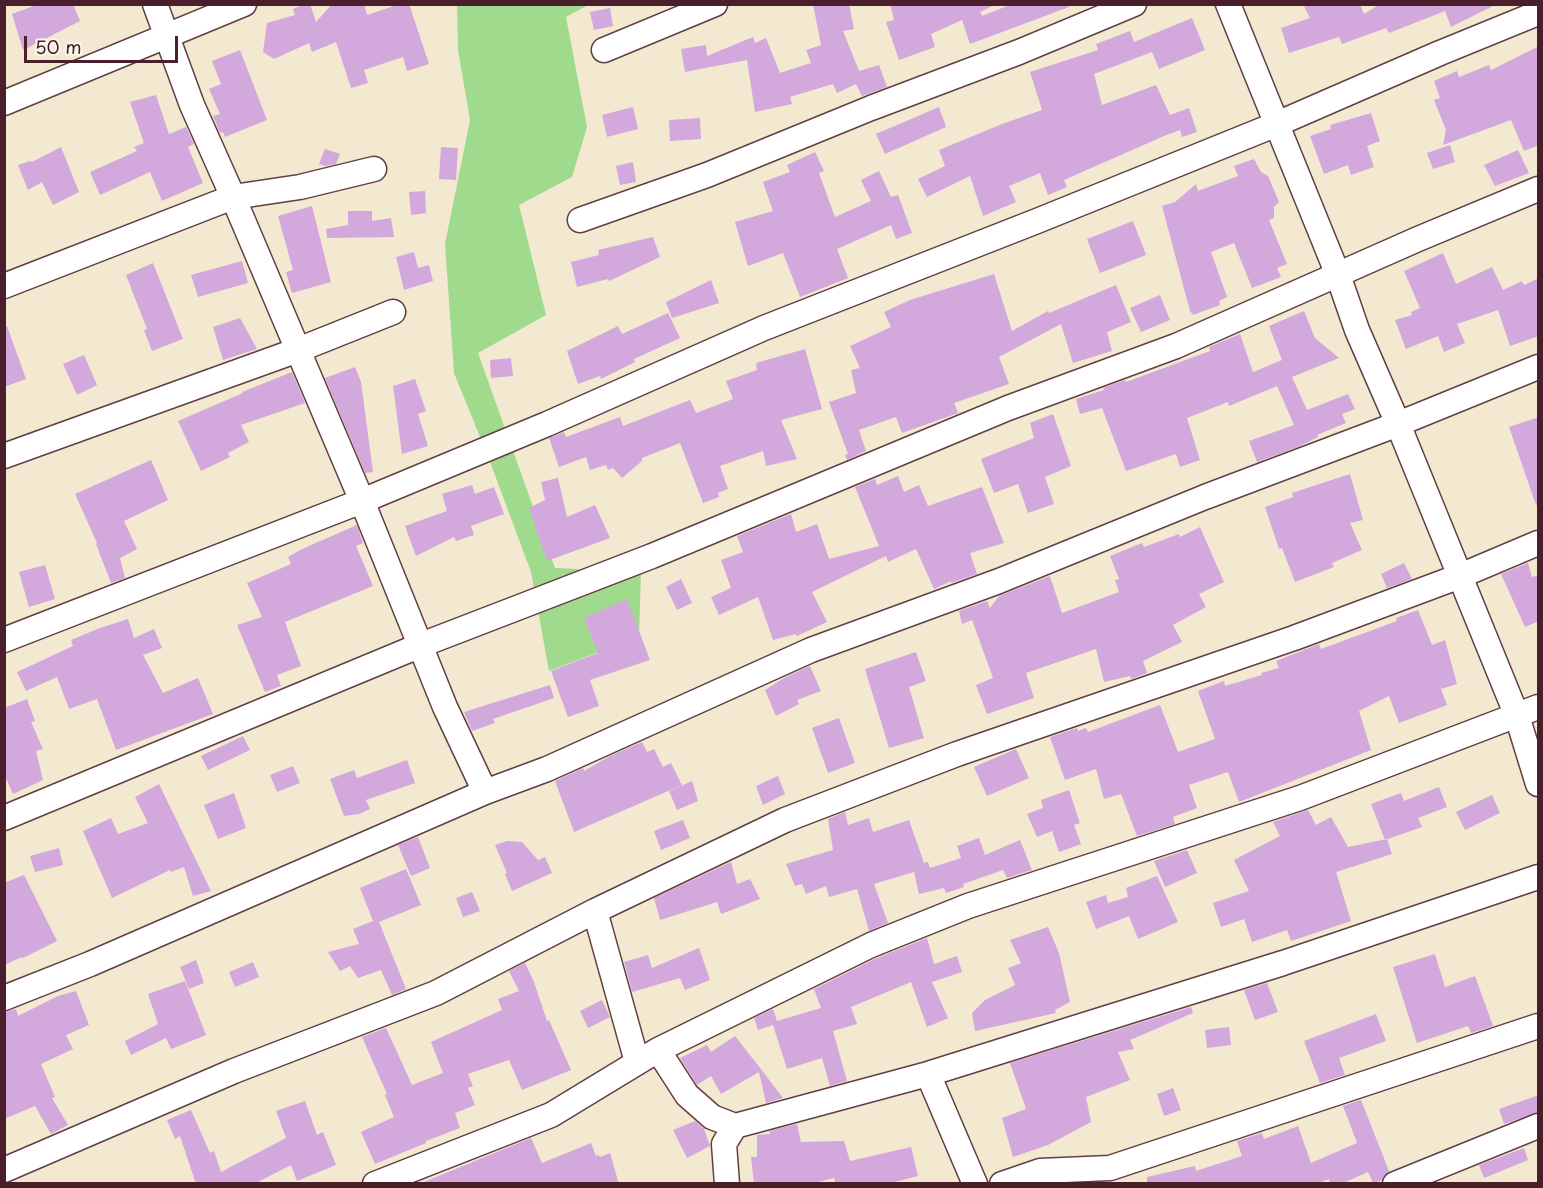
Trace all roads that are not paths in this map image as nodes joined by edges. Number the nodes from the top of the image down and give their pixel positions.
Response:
1 (155, 4) edge
2 (244, 4) edge
3 (715, 4) edge
4 (1134, 4) edge
5 (1228, 4) edge
6 (1539, 13) edge
7 (166, 36) junction
8 (603, 50) dead end
9 (4, 103) edge
10 (1277, 124) junction
11 (374, 169) dead end
12 (1539, 189) edge
13 (233, 197) junction
14 (580, 220) dead end
15 (1338, 275) junction
16 (4, 286) edge
17 (393, 312) dead end
18 (298, 350) junction
19 (1539, 366) edge
20 (1398, 424) junction
21 (4, 456) edge
22 (362, 501) junction
23 (1539, 543) edge
24 (1460, 576) junction
25 (4, 640) edge
26 (421, 645) junction
27 (1528, 711) edge
28 (1539, 784) edge
29 (485, 792) junction
30 (4, 818) edge
31 (1539, 877) edge
32 (595, 911) junction
33 (4, 998) edge
34 (1539, 1026) edge
35 (658, 1050) junction
36 (637, 1062) junction
37 (928, 1074) junction
38 (735, 1126) junction
39 (1539, 1126) edge
40 (4, 1170) edge
41 (1113, 1176) edge
42 (375, 1184) edge
43 (727, 1184) edge
44 (975, 1184) edge
45 (1002, 1184) edge
46 (1395, 1184) edge

1 - 7 street
2 - 7 street
3 - 8 street
4 - 14 street
5 - 10 street
6 - 10 street
7 - 9 street
7 - 13 street
10 - 15 street
10 - 22 street
11 - 13 street
12 - 15 street
13 - 16 street
13 - 18 street
15 - 20 street
15 - 26 street
17 - 18 street
18 - 21 street
18 - 22 street
19 - 20 street
20 - 24 street
20 - 29 street
22 - 25 street
22 - 26 street
23 - 24 street
24 - 27 street
24 - 32 street
26 - 29 street
26 - 30 street
27 - 28 street
27 - 35 street
29 - 33 street
31 - 37 street
32 - 36 street
32 - 40 street
34 - 41 street
35 - 36 street
35 - 38 street
36 - 42 street
37 - 38 street
37 - 44 street
38 - 43 street
39 - 46 street
41 - 45 street

